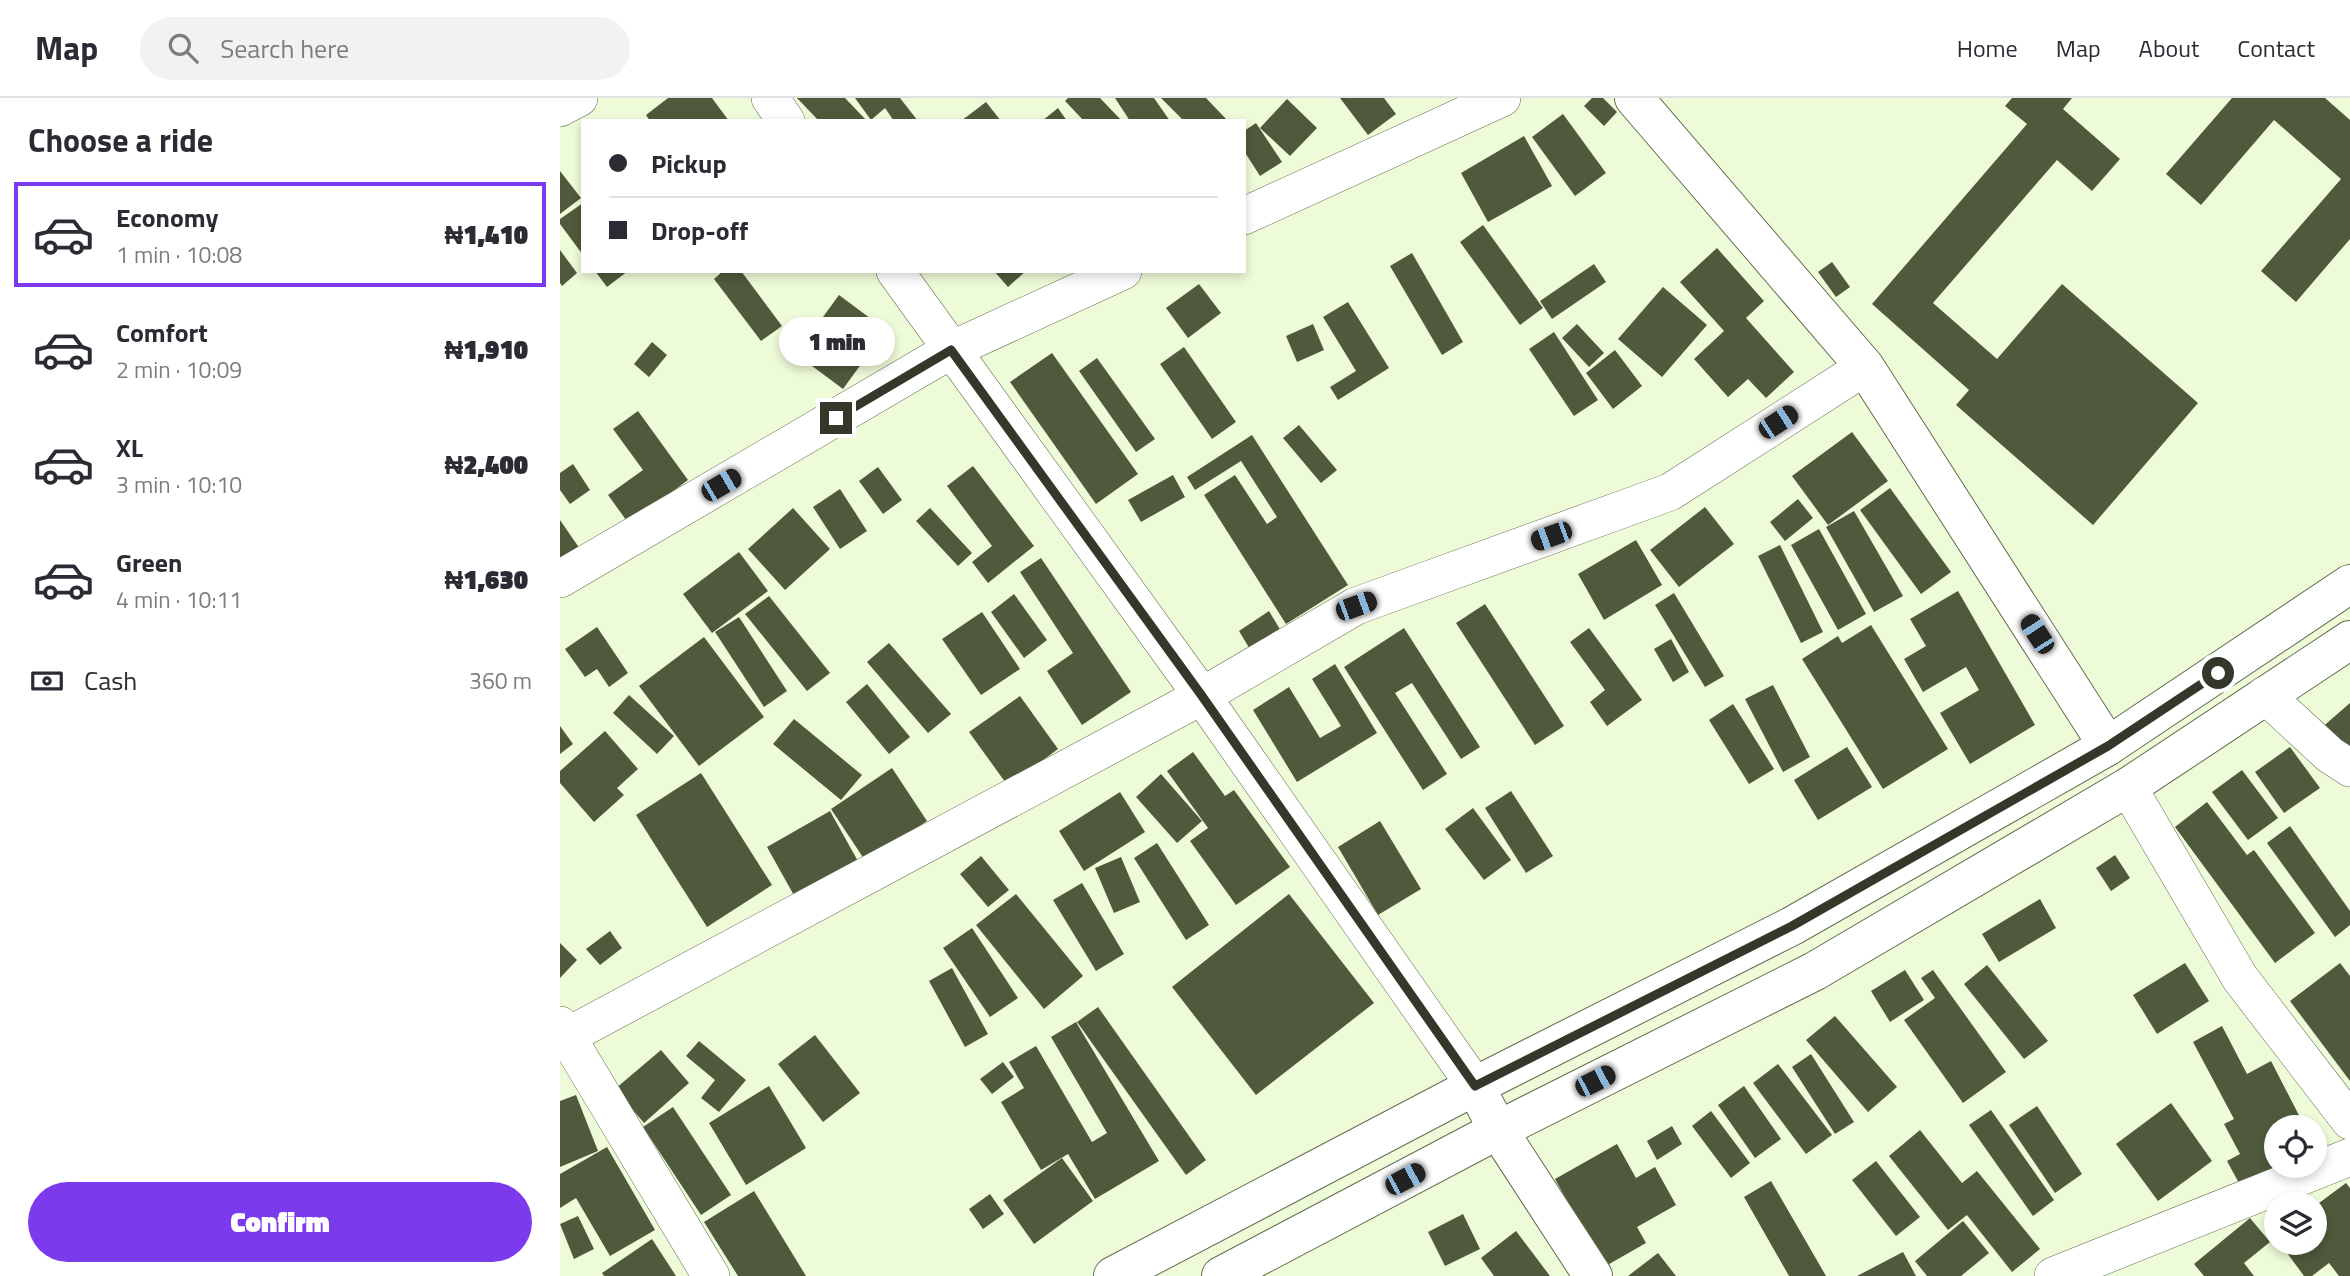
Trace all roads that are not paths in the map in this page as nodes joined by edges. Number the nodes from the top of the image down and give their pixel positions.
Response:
1 (579, 98) edge
2 (770, 98) edge
3 (1502, 98) edge
4 (1634, 98) edge
5 (560, 108) edge
6 (785, 119) edge
7 (1246, 215) edge
8 (896, 273) edge
9 (1120, 273) edge
10 (951, 350) junction
11 (1865, 367) junction
12 (560, 579) edge
13 (2350, 584) edge
14 (2350, 640) edge
15 (2265, 695) junction
16 (1202, 696) junction
17 (2108, 746) junction
18 (2350, 768) edge
19 (2128, 787) junction
20 (563, 1034) edge
21 (1475, 1086) junction
22 (2350, 1121) edge
23 (1498, 1130) junction
24 (2350, 1157) edge
25 (711, 1276) edge
26 (1113, 1276) edge
27 (1221, 1276) edge
28 (1593, 1276) edge
29 (2053, 1276) edge

1 - 5 street
2 - 6 street
3 - 7 street
4 - 11 main road
8 - 10 street
9 - 10 street
10 - 12 street
10 - 16 street
11 - 16 street
11 - 17 main road
13 - 17 main road
14 - 15 main road
15 - 18 street
15 - 19 main road
16 - 20 street
16 - 21 street
17 - 21 main road
19 - 22 street
19 - 23 main road
20 - 25 street
21 - 23 main road
21 - 26 main road
23 - 27 main road
23 - 28 main road
24 - 29 street

